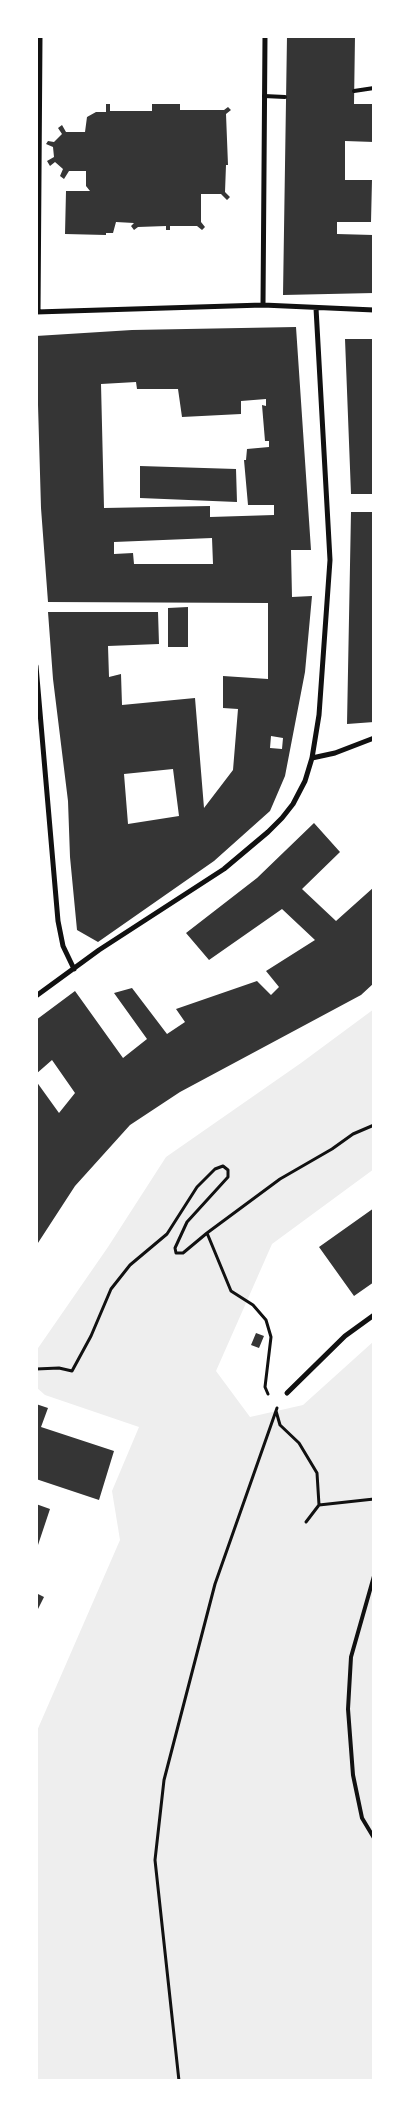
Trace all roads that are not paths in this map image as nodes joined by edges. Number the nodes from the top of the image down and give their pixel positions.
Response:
1 (40, 36) edge
2 (265, 36) edge
3 (374, 88) edge
4 (354, 92) dead end
5 (264, 96) junction
6 (285, 97) dead end
7 (263, 305) junction
8 (316, 308) junction
9 (374, 310) edge
10 (37, 312) edge
11 (36, 666) edge
12 (374, 738) edge
13 (312, 758) junction
14 (74, 969) junction
15 (36, 996) edge
16 (374, 1315) edge
17 (287, 1393) road end
18 (374, 1576) edge
19 (374, 1838) edge

1 - 10 street
2 - 5 street
3 - 4 lane
5 - 6 lane
5 - 7 street
7 - 8 street
7 - 10 street
8 - 9 street
8 - 13 street
11 - 14 street
12 - 13 street
13 - 14 street
14 - 15 street
16 - 17 street
18 - 19 lane

